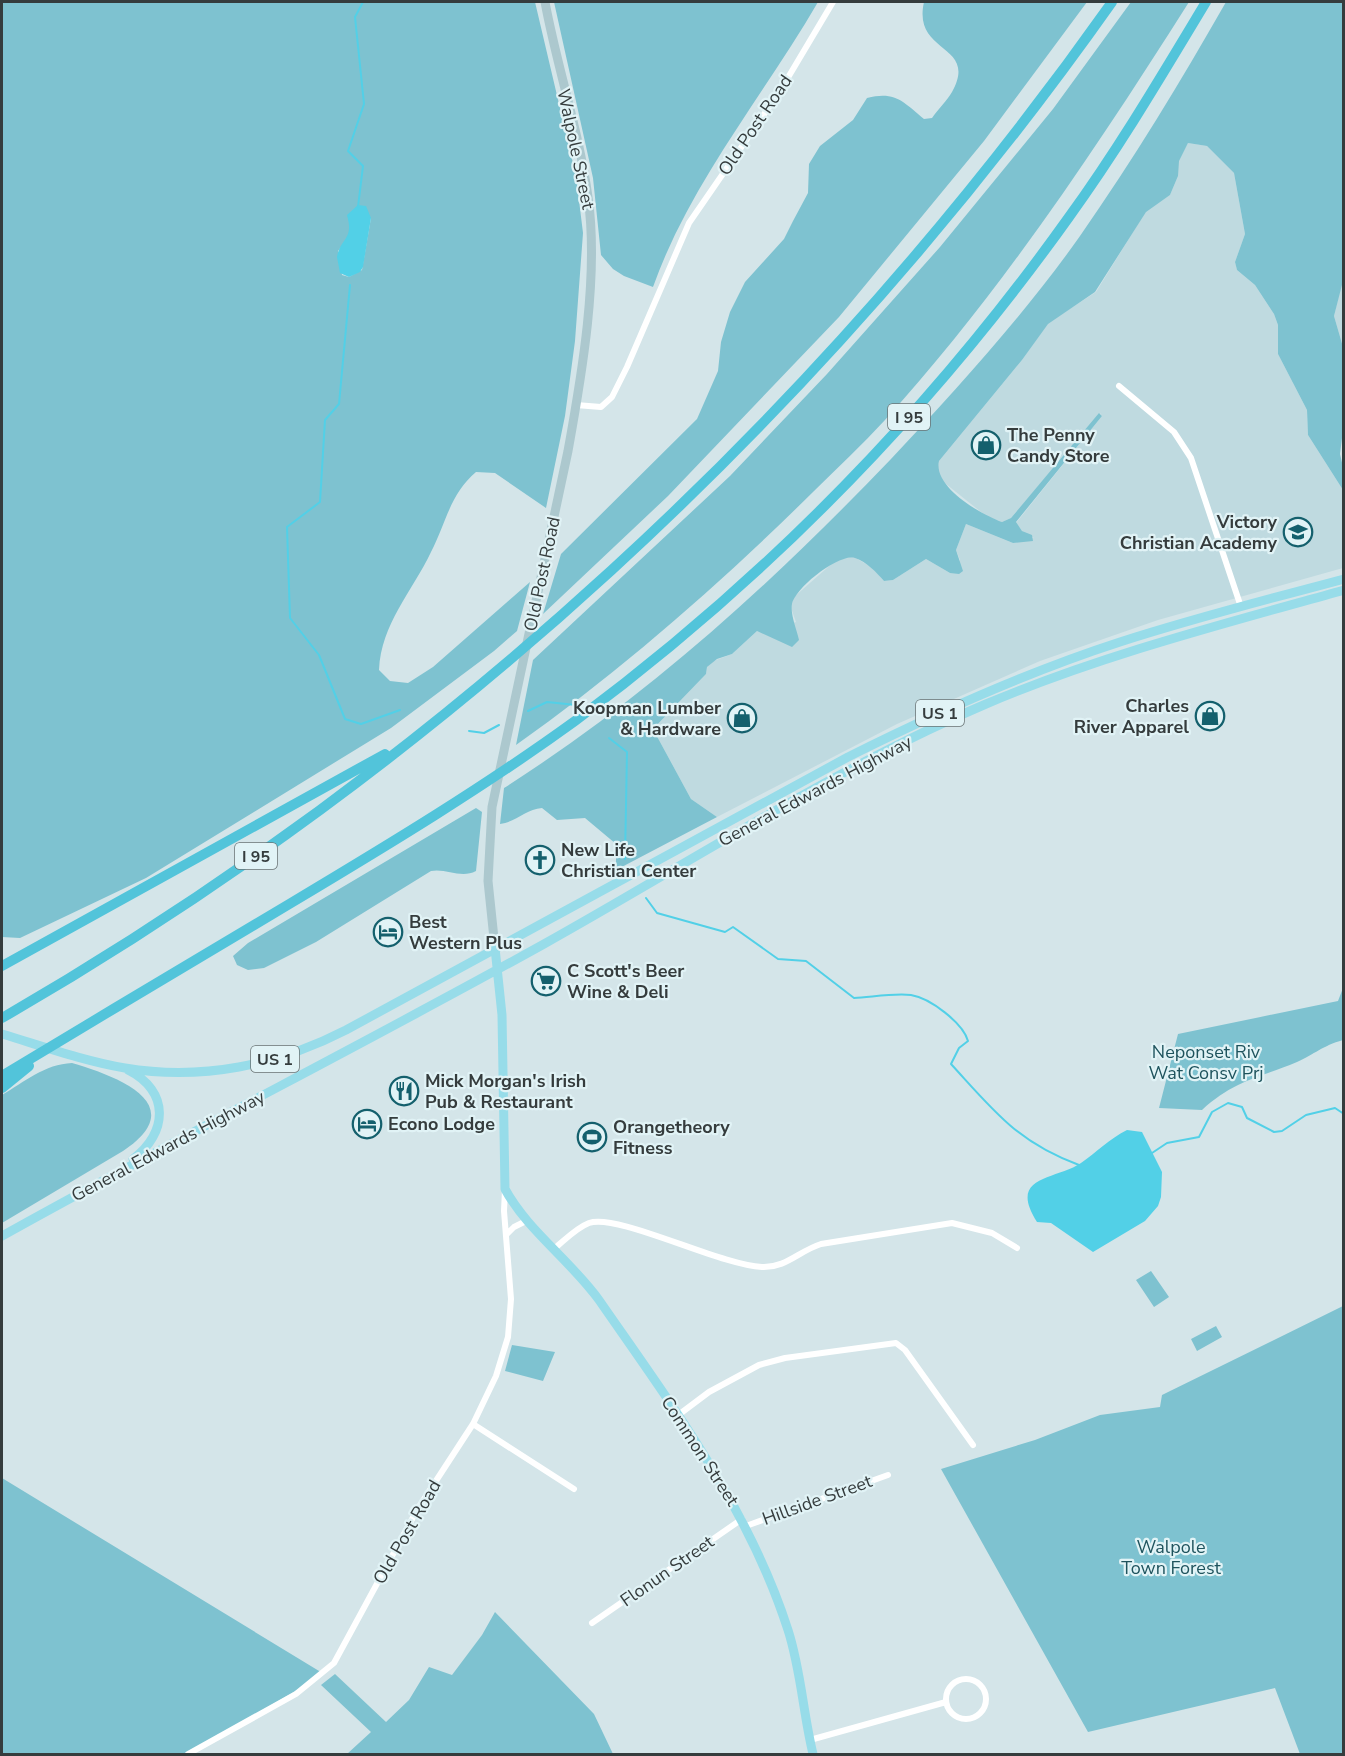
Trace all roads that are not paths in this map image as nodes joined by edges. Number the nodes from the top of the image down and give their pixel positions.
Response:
1 (544, 2) edge
2 (833, 2) edge
3 (1112, 2) edge
4 (1206, 2) edge
5 (1119, 386) dead end
6 (576, 405) junction
7 (1344, 579) edge
8 (1344, 590) edge
9 (1241, 607) junction
10 (409, 742) junction
11 (495, 948) junction
12 (2, 966) edge
13 (497, 969) junction
14 (2, 1018) edge
15 (2, 1034) edge
16 (61, 1041) junction
17 (118, 1066) junction
18 (2, 1076) edge
19 (2, 1088) edge
20 (506, 1189) junction
21 (82, 1191) junction
22 (528, 1220) junction
23 (506, 1235) junction
24 (2, 1236) edge
25 (555, 1248) junction
26 (1017, 1248) dead end
27 (677, 1416) junction
28 (472, 1424) junction
29 (973, 1445) dead end
30 (888, 1475) dead end
31 (574, 1489) dead end
32 (744, 1522) junction
33 (592, 1623) dead end
34 (946, 1702) junction
35 (810, 1740) junction
36 (813, 1754) edge
37 (188, 1755) edge

1 - 6 main road, Walpole Street
2 - 6 street, Old Post Road
3 - 10 highway, I 95
4 - 16 highway, I 95
5 - 9 street
6 - 11 main road, Old Post Road
7 - 9 main road, General Edwards Highway / US 1
8 - 13 main road, General Edwards Highway / US 1
9 - 11 main road, General Edwards Highway / US 1
10 - 12 highway
10 - 14 highway, I 95
11 - 13 main road, Old Post Road
11 - 17 main road, General Edwards Highway / US 1
13 - 20 main road, Old Post Road
13 - 21 main road, General Edwards Highway / US 1
15 - 17 main road, General Edwards Highway / US 1
16 - 18 highway, I 95
16 - 19 highway
17 - 21 main road
20 - 22 main road, Common Street
20 - 23 street, Old Post Road
21 - 24 main road, General Edwards Highway / US 1
22 - 23 street
22 - 25 main road, Common Street
23 - 28 street, Old Post Road
25 - 26 street
25 - 27 main road, Common Street
27 - 29 street
27 - 32 main road, Common Street
28 - 31 street
28 - 37 street, Old Post Road
30 - 32 street, Hillside Street
32 - 33 street, Flonun Street
32 - 35 main road, Common Street
34 - 34 street
34 - 35 street
35 - 36 main road, Common Street

